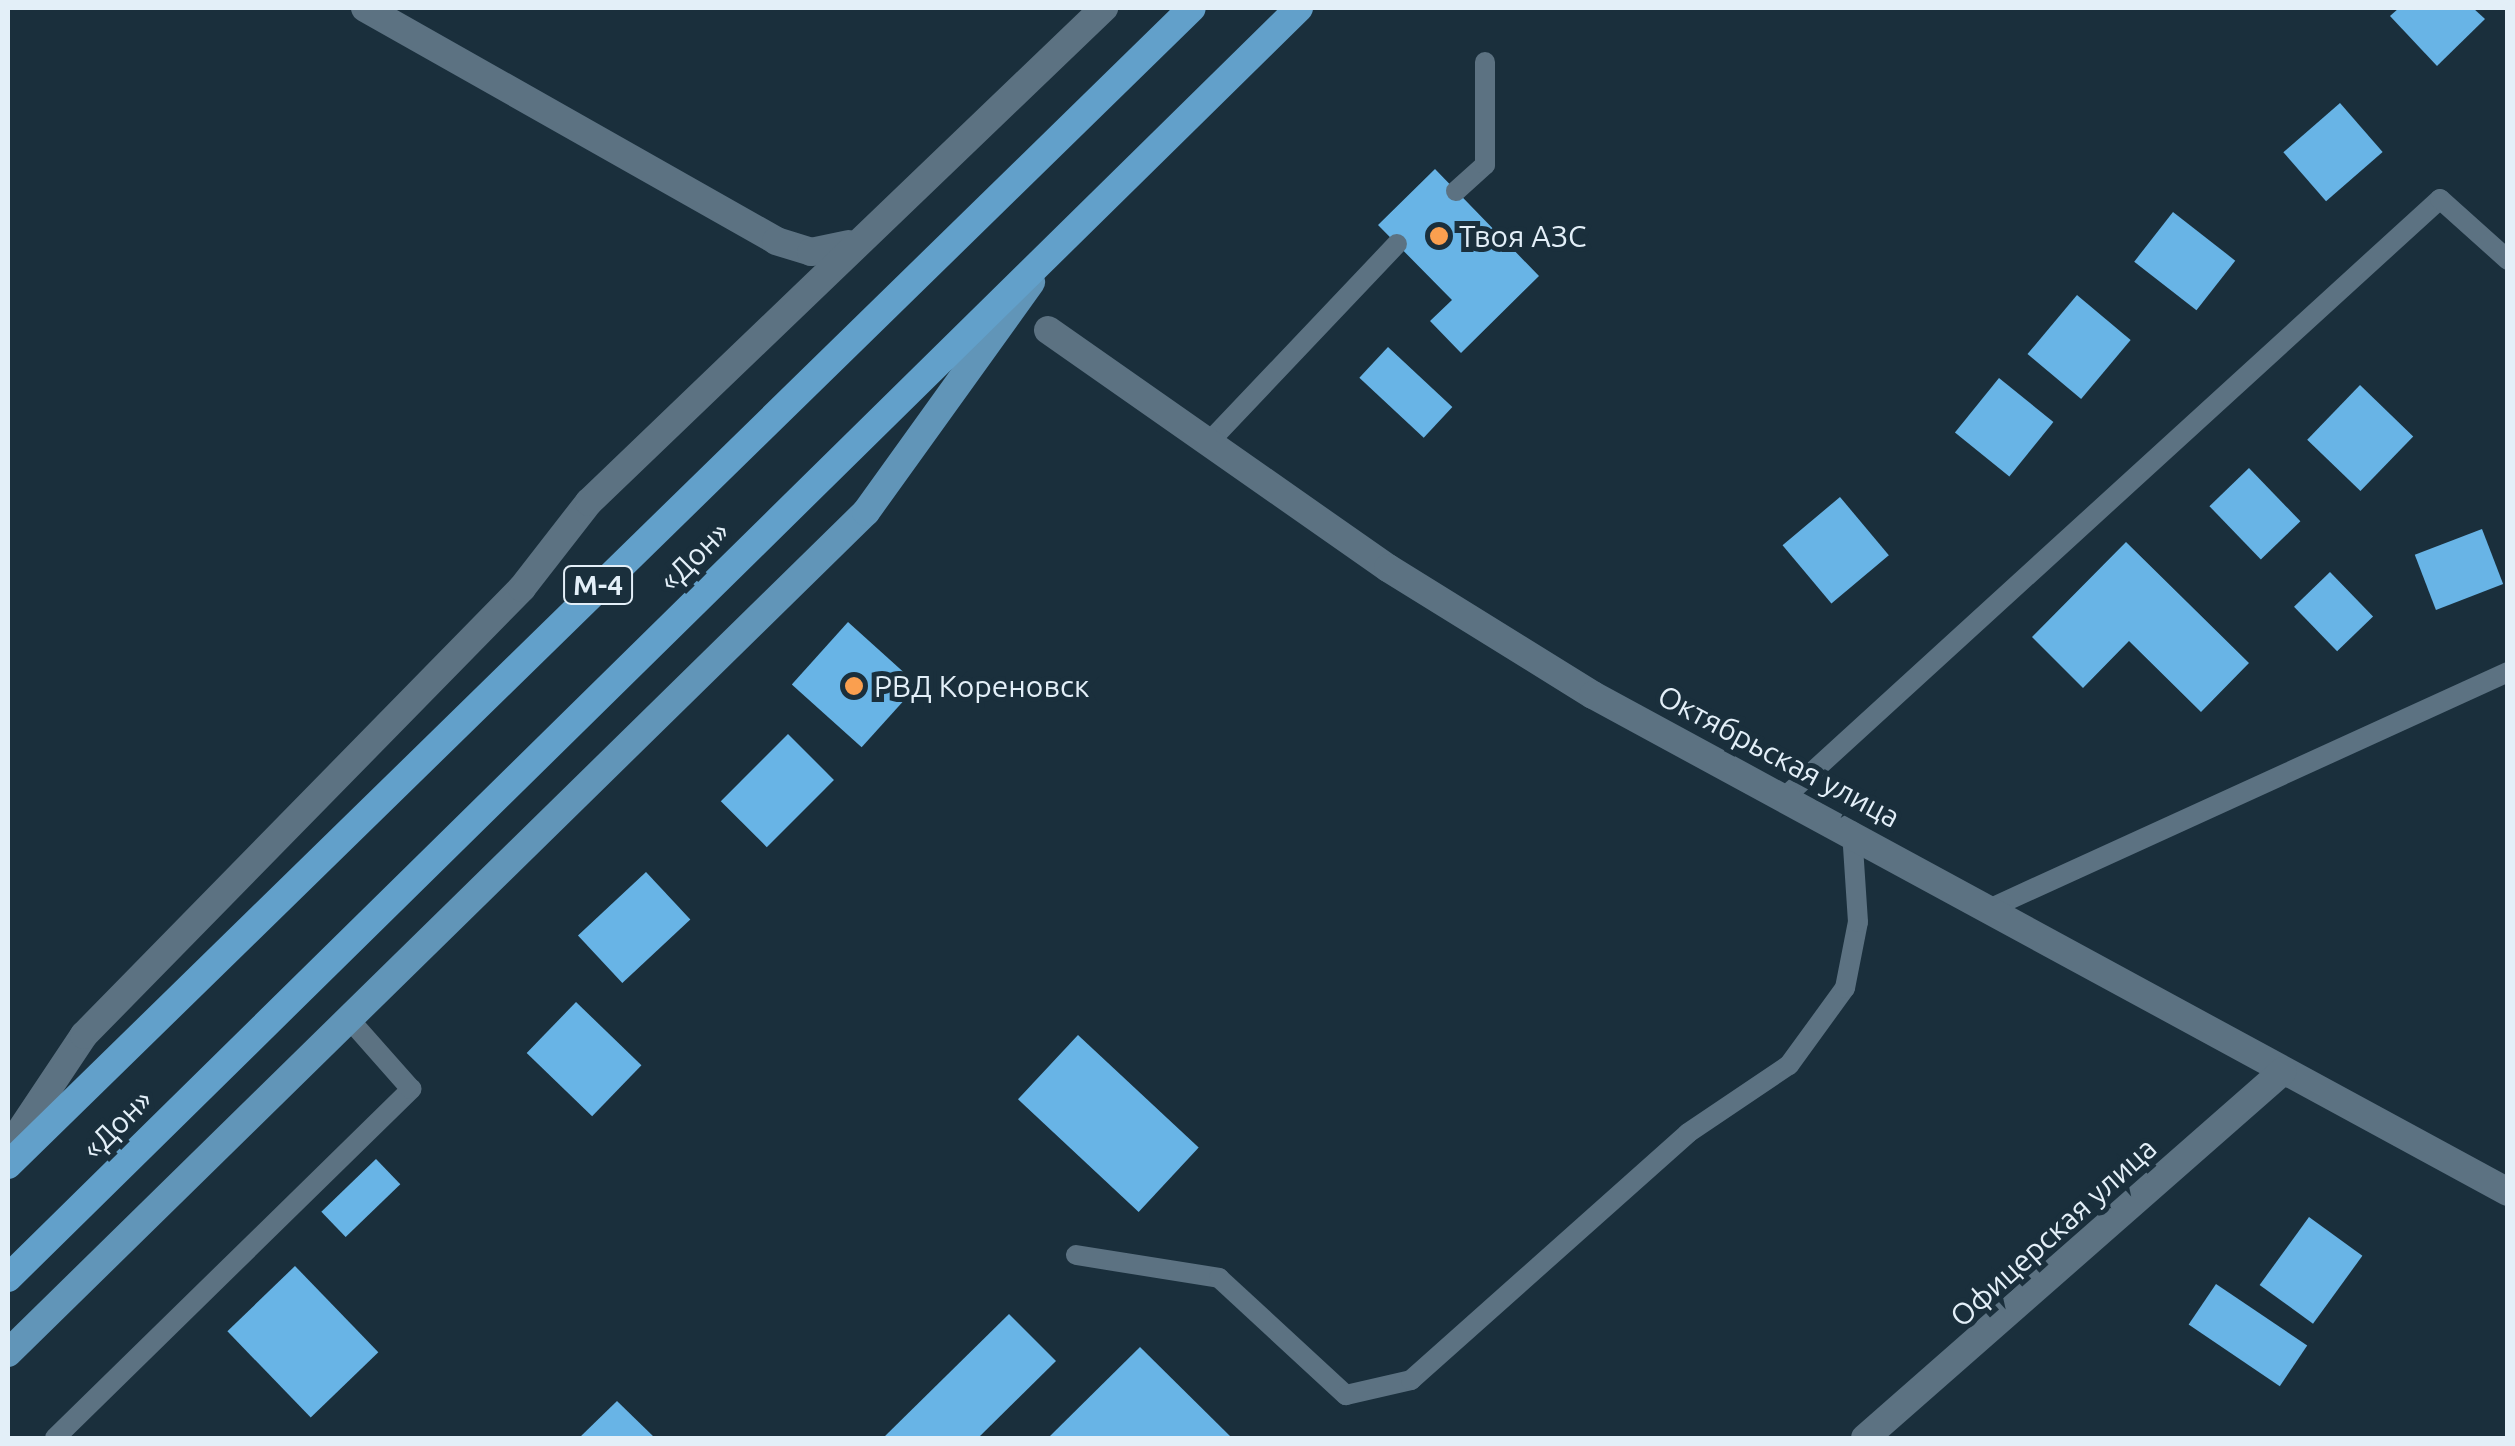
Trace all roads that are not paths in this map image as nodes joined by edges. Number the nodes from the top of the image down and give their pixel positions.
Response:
1 (365, 8) edge
2 (1104, 8) edge
3 (1192, 8) edge
4 (1299, 8) edge
5 (1485, 62) dead end
6 (1456, 191) dead end
7 (1064, 237) junction
8 (776, 242) junction
9 (852, 242) junction
10 (1397, 244) dead end
11 (2508, 260) edge
12 (779, 314) junction
13 (1048, 330) dead end
14 (1209, 442) junction
15 (2508, 672) edge
16 (1788, 795) junction
17 (1852, 830) junction
18 (1991, 908) junction
19 (350, 1020) junction
20 (2283, 1071) junction
21 (8, 1149) edge
22 (8, 1164) edge
23 (2508, 1192) edge
24 (1076, 1255) dead end
25 (8, 1278) edge
26 (8, 1353) edge
27 (54, 1438) edge
28 (1865, 1438) edge

1 - 8 street
2 - 9 street
3 - 22 highway, «Дон» / М-4
4 - 7 highway, «Дон» / М-4
5 - 6 lane
7 - 19 main road
7 - 25 highway, «Дон» / М-4
8 - 9 street
8 - 12 street
9 - 12 street
10 - 14 lane
11 - 16 lane
12 - 21 street
13 - 14 street, Октябрьская улица
14 - 16 street, Октябрьская улица
15 - 18 lane
16 - 17 street, Октябрьская улица
17 - 18 street, Октябрьская улица
17 - 24 lane
18 - 20 street, Октябрьская улица
19 - 26 main road
19 - 27 lane
20 - 23 street, Октябрьская улица
20 - 28 street, Офицерская улица

